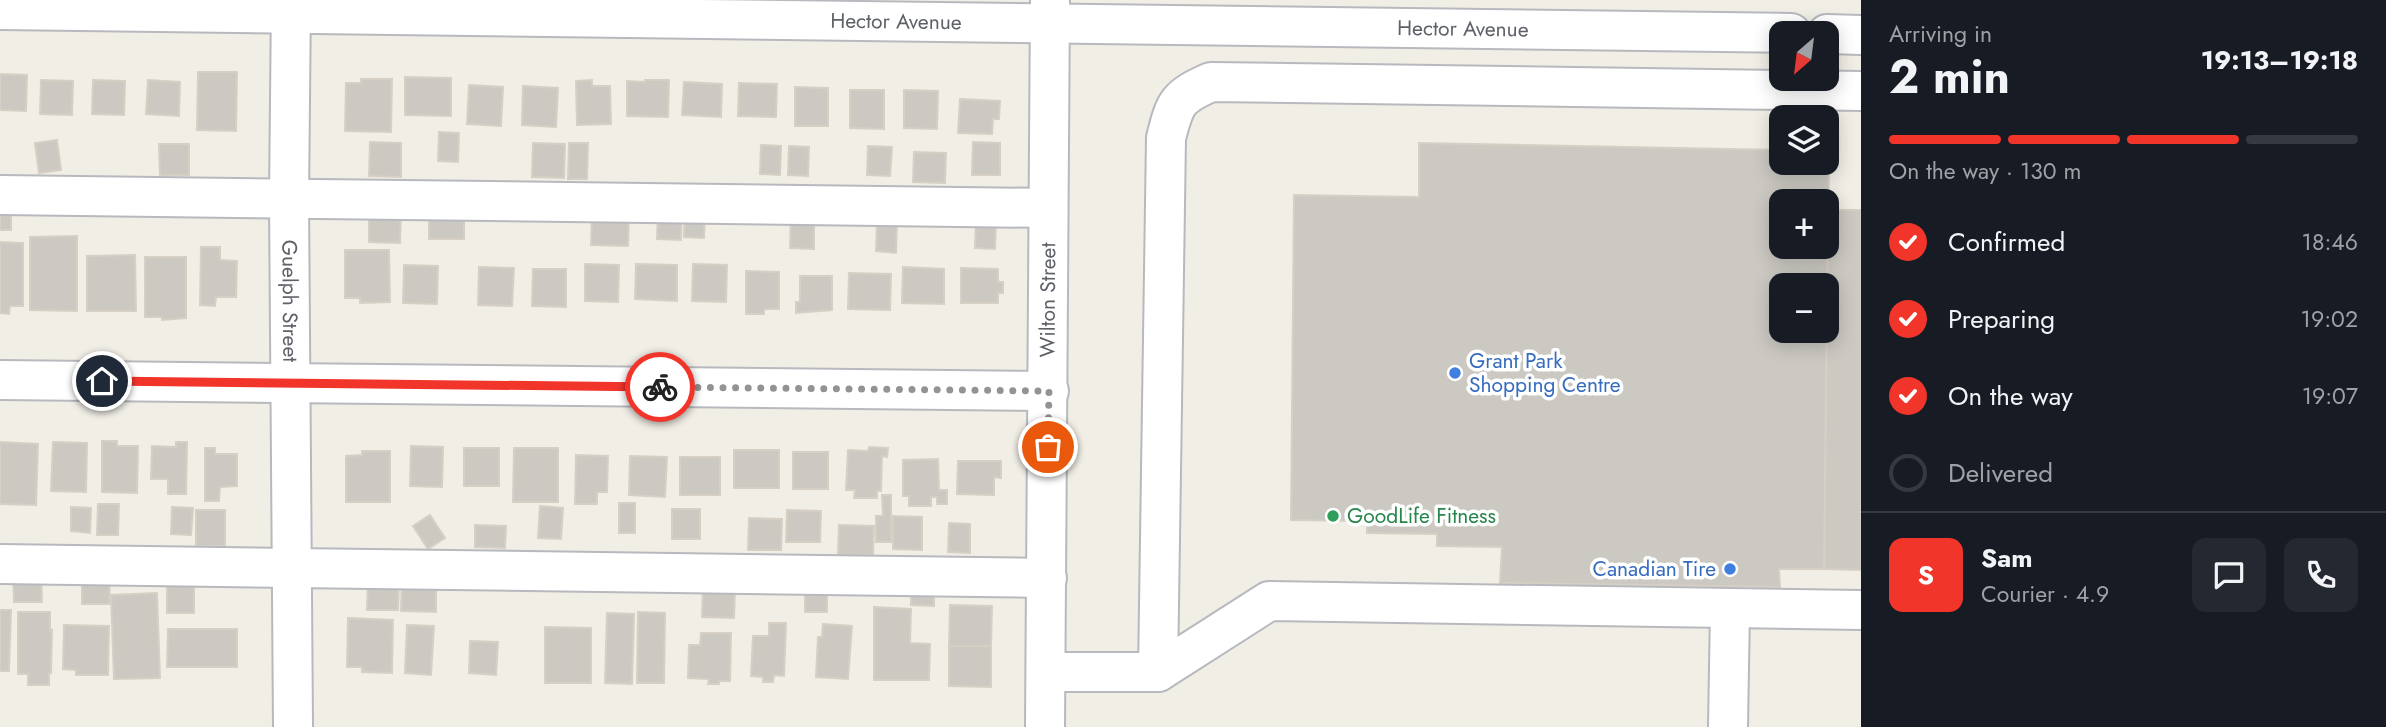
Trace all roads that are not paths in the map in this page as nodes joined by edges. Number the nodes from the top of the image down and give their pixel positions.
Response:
1 (292, 8) edge
2 (0, 10) edge
3 (1050, 12) edge
4 (1523, 15) edge
5 (1721, 16) edge
6 (1769, 28) edge
7 (1602, 32) junction
8 (1839, 34) edge
9 (1861, 35) edge
10 (1603, 88) junction
11 (1861, 91) edge
12 (0, 195) edge
13 (289, 199) junction
14 (1048, 208) junction
15 (0, 380) edge
16 (292, 384) junction
17 (1049, 391) junction
18 (0, 564) edge
19 (292, 568) junction
20 (1047, 578) junction
21 (1730, 609) junction
22 (1861, 610) edge
23 (1158, 672) junction
24 (1046, 673) junction
25 (293, 727) edge
26 (1045, 727) edge
27 (1728, 727) edge

1 - 2 street, Hector Avenue
1 - 3 street, Hector Avenue
1 - 13 street, Guelph Street
3 - 4 street, Hector Avenue
3 - 14 street, Wilton Street
4 - 7 street, Hector Avenue
5 - 6 street, Hector Avenue
5 - 7 street, Hector Avenue
7 - 10 street
8 - 9 street
10 - 11 street
10 - 23 street
12 - 13 street
13 - 14 street
13 - 16 street, Guelph Street
14 - 17 street, Wilton Street
15 - 16 street
16 - 17 street
16 - 19 street, Guelph Street
17 - 20 street, Wilton Street
18 - 19 street
19 - 20 street
19 - 25 street, Guelph Street
20 - 24 street, Wilton Street
21 - 22 street
21 - 23 street
21 - 27 street
23 - 24 street
24 - 26 street, Wilton Street

